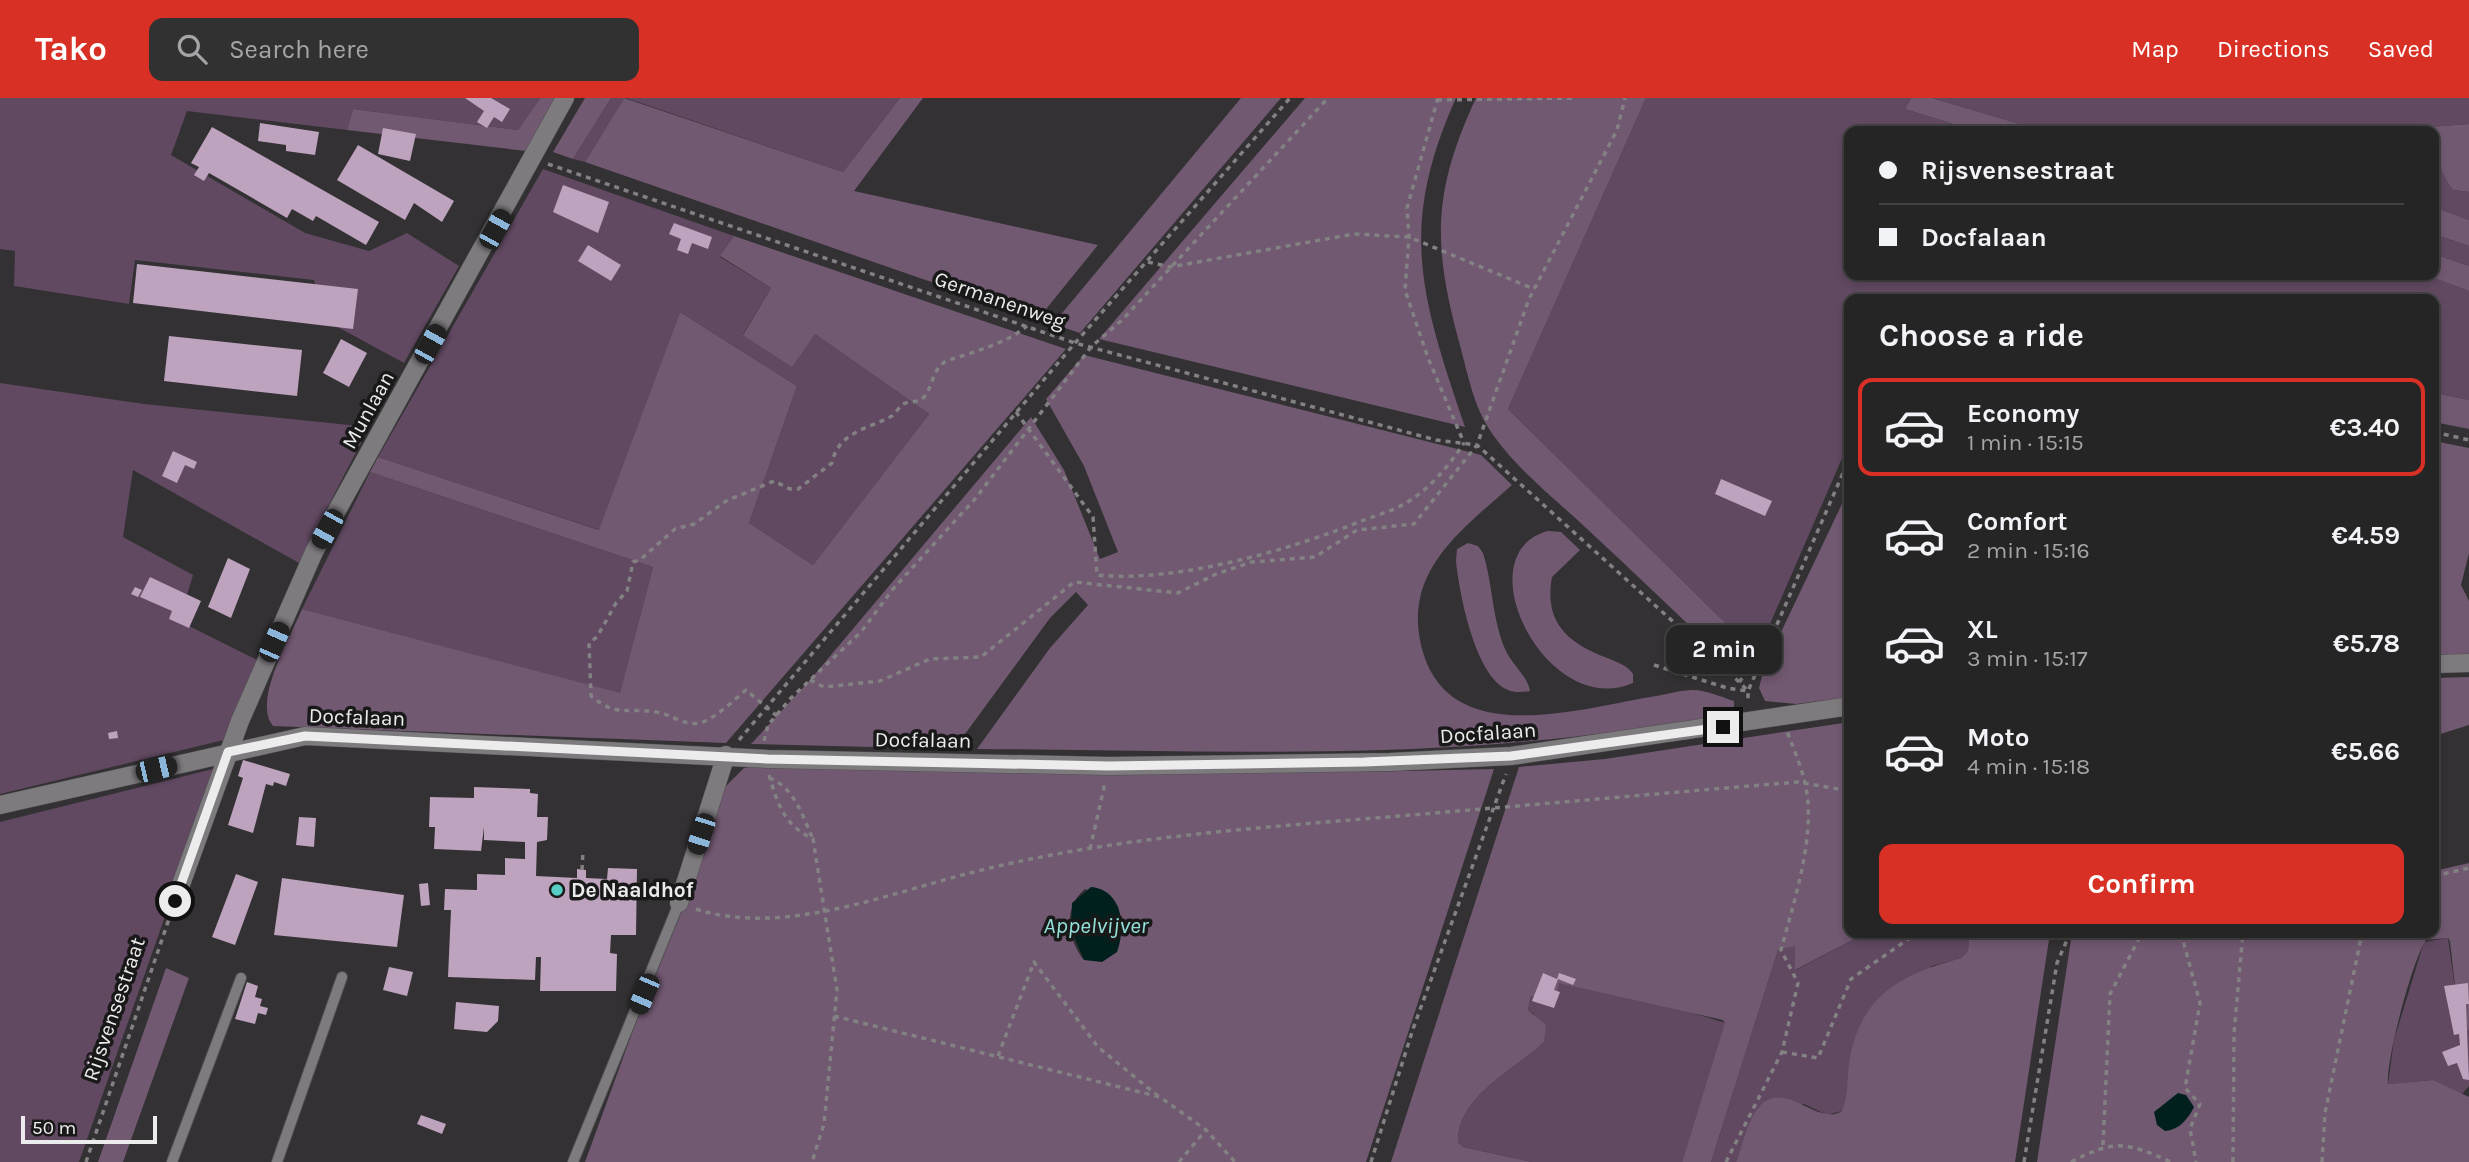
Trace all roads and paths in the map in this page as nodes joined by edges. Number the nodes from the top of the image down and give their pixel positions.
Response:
1 (565, 98) edge
2 (1290, 98) edge
3 (1328, 98) edge
4 (1577, 98) edge
5 (1625, 98) edge
6 (1437, 99) edge
7 (533, 159) junction
8 (1409, 237) junction
9 (1147, 262) junction
10 (1171, 267) junction
11 (1534, 289) junction
12 (1027, 326) junction
13 (1075, 343) junction
14 (1091, 347) junction
15 (1017, 412) junction
16 (1028, 428) junction
17 (2439, 433) edge
18 (2469, 440) edge
19 (1464, 443) junction
20 (1476, 445) junction
21 (1844, 471) edge
22 (2469, 663) edge
23 (2439, 664) edge
24 (1654, 665) dead end
25 (1757, 670) junction
26 (810, 680) junction
27 (1739, 682) junction
28 (1748, 691) junction
29 (765, 707) junction
30 (1844, 707) edge
31 (777, 716) junction
32 (1782, 717) junction
33 (1748, 723) junction
34 (228, 752) junction
35 (726, 755) junction
36 (1511, 756) junction
37 (765, 759) junction
38 (1109, 766) junction
39 (769, 778) junction
40 (1805, 783) junction
41 (1844, 790) edge
42 (0, 805) edge
43 (1494, 808) junction
44 (813, 839) junction
45 (1090, 849) junction
46 (583, 850) dead end
47 (2469, 868) edge
48 (582, 870) dead end
49 (2439, 875) edge
50 (175, 901) joint
51 (679, 903) junction
52 (826, 911) junction
53 (1910, 938) edge
54 (2068, 938) edge
55 (2139, 938) edge
56 (2182, 938) edge
57 (2243, 938) edge
58 (2361, 938) edge
59 (342, 977) dead end
60 (241, 978) dead end
61 (834, 1016) junction
62 (1782, 1052) junction
63 (998, 1056) junction
64 (1160, 1097) junction
65 (1206, 1130) junction
66 (2103, 1145) junction
67 (2025, 1161) edge
68 (86, 1162) edge
69 (172, 1162) edge
70 (277, 1162) edge
71 (573, 1162) edge
72 (812, 1162) edge
73 (1179, 1162) edge
74 (1235, 1162) edge
75 (1371, 1162) edge
76 (1726, 1162) edge
77 (2071, 1162) edge
78 (2171, 1162) edge
79 (2196, 1162) edge
80 (2233, 1162) edge
81 (2322, 1162) edge

1 - 7 street, Munlaan
2 - 9 path
3 - 10 path
4 - 6 path
5 - 11 path
6 - 8 path
7 - 12 path, Germanenweg
7 - 34 street, Munlaan
8 - 10 path
8 - 11 path
8 - 19 path
9 - 10 path
9 - 13 path
10 - 14 path
11 - 20 path
12 - 13 path, Germanenweg
12 - 29 path
13 - 14 path, Germanenweg
13 - 15 path
14 - 16 path
14 - 19 path, Germanenweg
15 - 16 path
15 - 29 path
16 - 19 path
16 - 26 path
17 - 18 path
19 - 20 path, Germanenweg
20 - 26 path
20 - 27 path
21 - 25 path
22 - 23 street
24 - 28 path
25 - 27 path
25 - 28 path
26 - 31 path
27 - 28 path
28 - 33 path
29 - 31 path
29 - 35 path
30 - 32 street, Docfalaan
31 - 37 path
32 - 33 street, Docfalaan
32 - 40 path
33 - 36 street, Docfalaan
34 - 35 street, Docfalaan
34 - 42 street, Docfalaan
34 - 50 street
35 - 37 street, Docfalaan
35 - 51 street
36 - 38 street, Docfalaan
36 - 43 path
37 - 38 street, Docfalaan
37 - 39 path
38 - 45 path
39 - 44 path
39 - 44 path
40 - 41 path
40 - 43 path
40 - 62 path
43 - 45 path
43 - 75 path
44 - 52 path
45 - 52 path
46 - 48 path
47 - 49 path
50 - 68 path, Rijsvensestraat
51 - 52 path
51 - 71 lane
52 - 61 path
53 - 62 path
54 - 67 path
55 - 66 path
56 - 79 path
57 - 80 path
58 - 81 path
59 - 70 lane
60 - 69 lane
61 - 63 path
61 - 72 path
62 - 76 path
63 - 64 path
63 - 64 path
64 - 65 path
65 - 73 path
65 - 74 path
66 - 77 path
66 - 78 path

